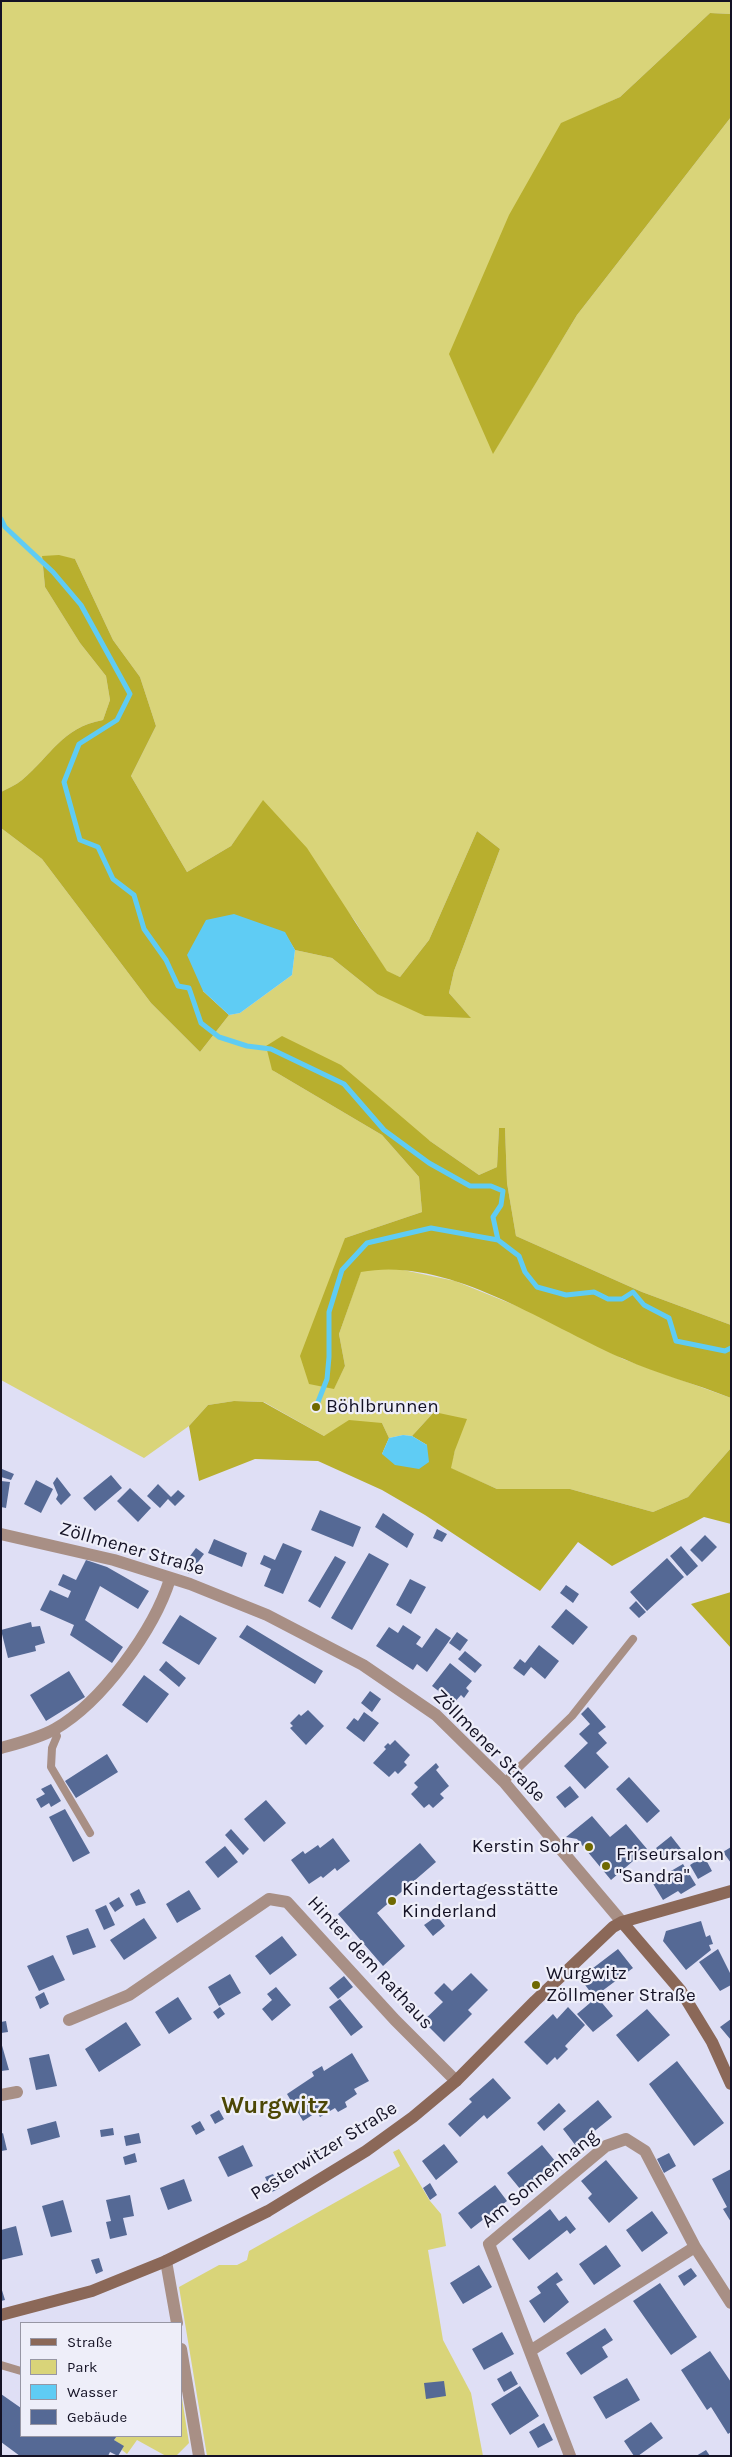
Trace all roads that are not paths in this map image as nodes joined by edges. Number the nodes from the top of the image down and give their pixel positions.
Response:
1 (1, 1534) edge
2 (170, 1579) junction
3 (632, 1639) dead end
4 (54, 1730) junction
5 (1, 1748) edge
6 (504, 1782) junction
7 (90, 1833) dead end
8 (731, 1891) edge
9 (622, 1922) junction
10 (69, 2020) dead end
11 (456, 2081) junction
12 (731, 2084) edge
13 (17, 2092) dead end
14 (1, 2096) edge
15 (695, 2248) junction
16 (166, 2261) junction
17 (731, 2303) edge
18 (1, 2315) edge
19 (177, 2322) edge
20 (530, 2351) junction
21 (182, 2356) edge
22 (1, 2365) edge
23 (20, 2371) edge
24 (199, 2456) edge
25 (570, 2456) edge

1 - 2 street, Zöllmener Straße
2 - 4 street
2 - 6 street, Zöllmener Straße
3 - 6 lane
4 - 5 street
4 - 7 lane
6 - 9 street, Zöllmener Straße
8 - 9 street, Pesterwitzer Straße
9 - 11 street, Pesterwitzer Straße
9 - 12 street, Zöllmener Straße
10 - 11 street, Hinter dem Rathaus
11 - 16 street, Pesterwitzer Straße
13 - 14 street
15 - 17 street, Am Sonnenhang
15 - 20 street
15 - 20 street, Am Sonnenhang
16 - 18 street, Pesterwitzer Straße
16 - 19 street
20 - 25 street, Am Sonnenhang
21 - 24 street
22 - 23 lane

